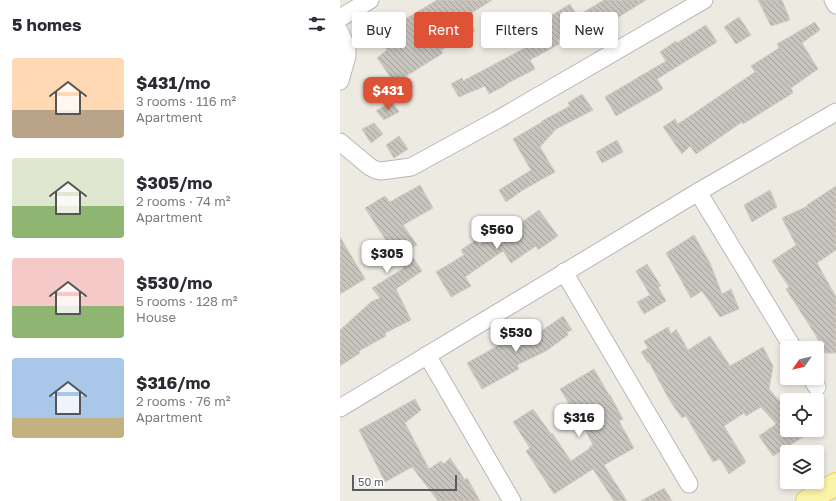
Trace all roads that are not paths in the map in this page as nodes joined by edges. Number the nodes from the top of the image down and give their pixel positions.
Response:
1 (370, 0) edge
2 (704, 0) edge
3 (833, 0) edge
4 (836, 5) edge
5 (340, 18) edge
6 (340, 32) edge
7 (340, 81) edge
8 (834, 117) edge
9 (340, 142) edge
10 (698, 192) junction
11 (564, 272) junction
12 (789, 341) edge
13 (427, 355) junction
14 (340, 408) edge
15 (690, 484) dead end
16 (836, 484) edge
17 (512, 501) edge
18 (807, 501) edge

1 - 5 street
2 - 9 street
3 - 4 street
6 - 7 street
8 - 10 street
10 - 11 street
10 - 12 street
11 - 13 street
11 - 15 street
13 - 14 street
13 - 17 street
16 - 18 main road

